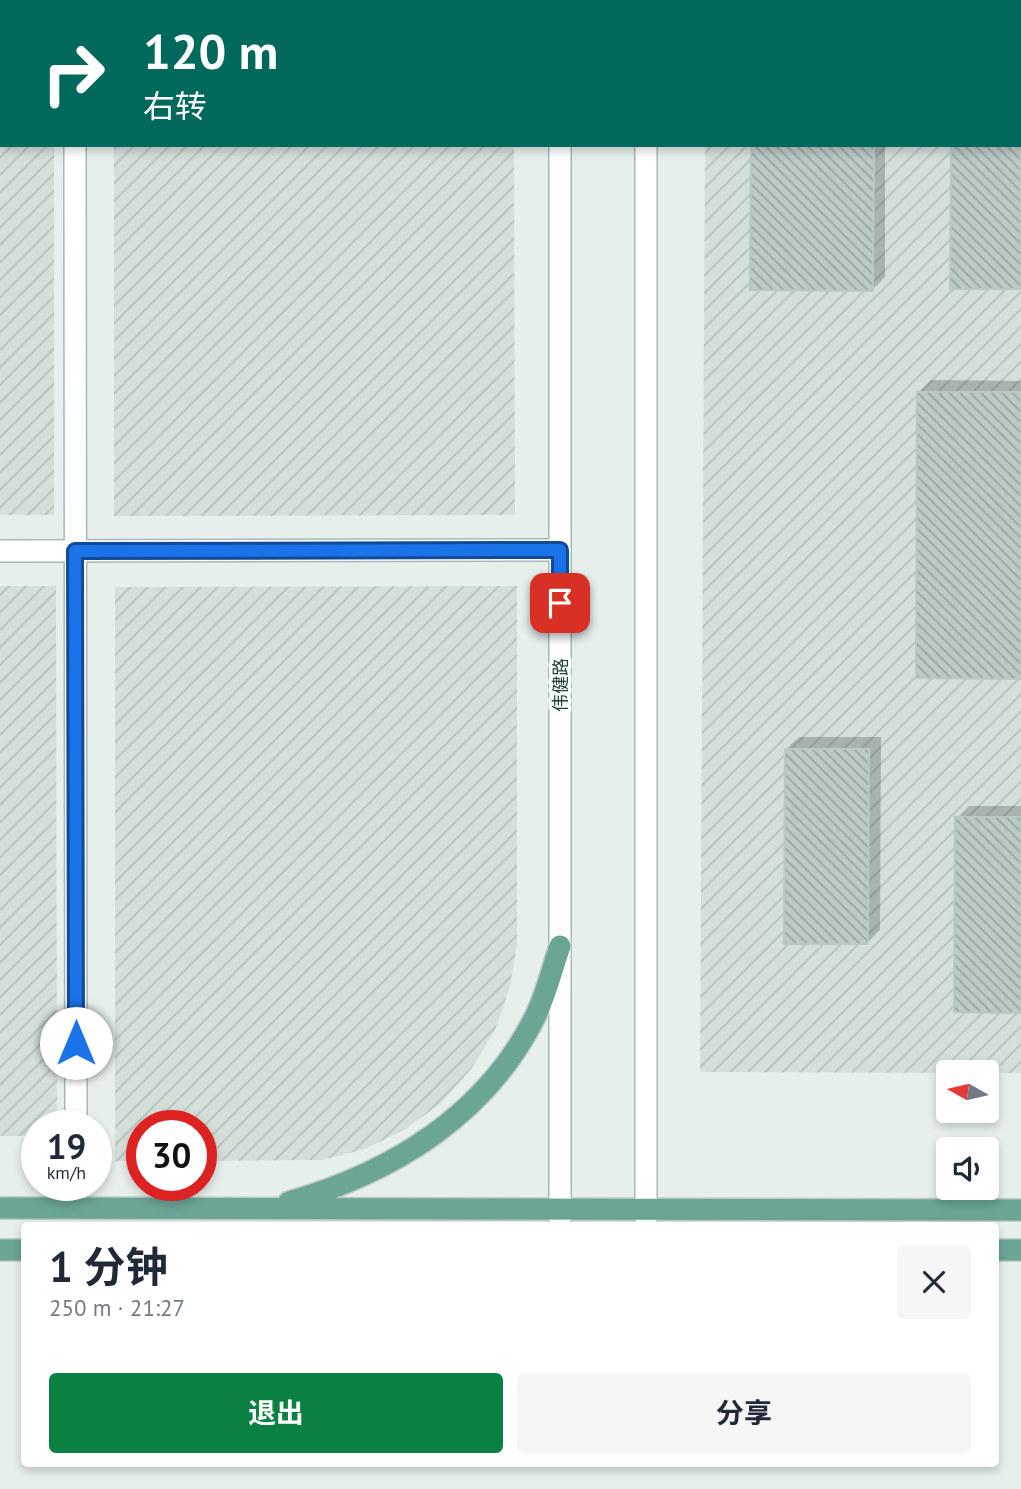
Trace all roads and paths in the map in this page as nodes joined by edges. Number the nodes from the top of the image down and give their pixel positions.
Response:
1 (75, 147) edge
2 (560, 147) edge
3 (646, 147) edge
4 (560, 550) junction
5 (0, 551) edge
6 (75, 551) junction
7 (560, 946) junction
8 (76, 1110) edge
9 (76, 1201) edge
10 (0, 1208) edge
11 (76, 1208) junction
12 (263, 1209) junction
13 (1021, 1210) edge
14 (560, 1217) edge
15 (646, 1218) edge
16 (0, 1250) edge
17 (21, 1250) edge
18 (999, 1250) edge
19 (1021, 1250) edge

1 - 6 main road
2 - 4 main road, 伟健路
3 - 15 main road
4 - 6 main road
4 - 7 main road, 伟健路
5 - 6 main road
6 - 8 main road
7 - 12 main road
7 - 14 main road, 伟健路
9 - 11 main road
10 - 11 main road
11 - 12 main road
12 - 14 main road
13 - 15 main road
14 - 15 main road
16 - 17 main road
18 - 19 main road

